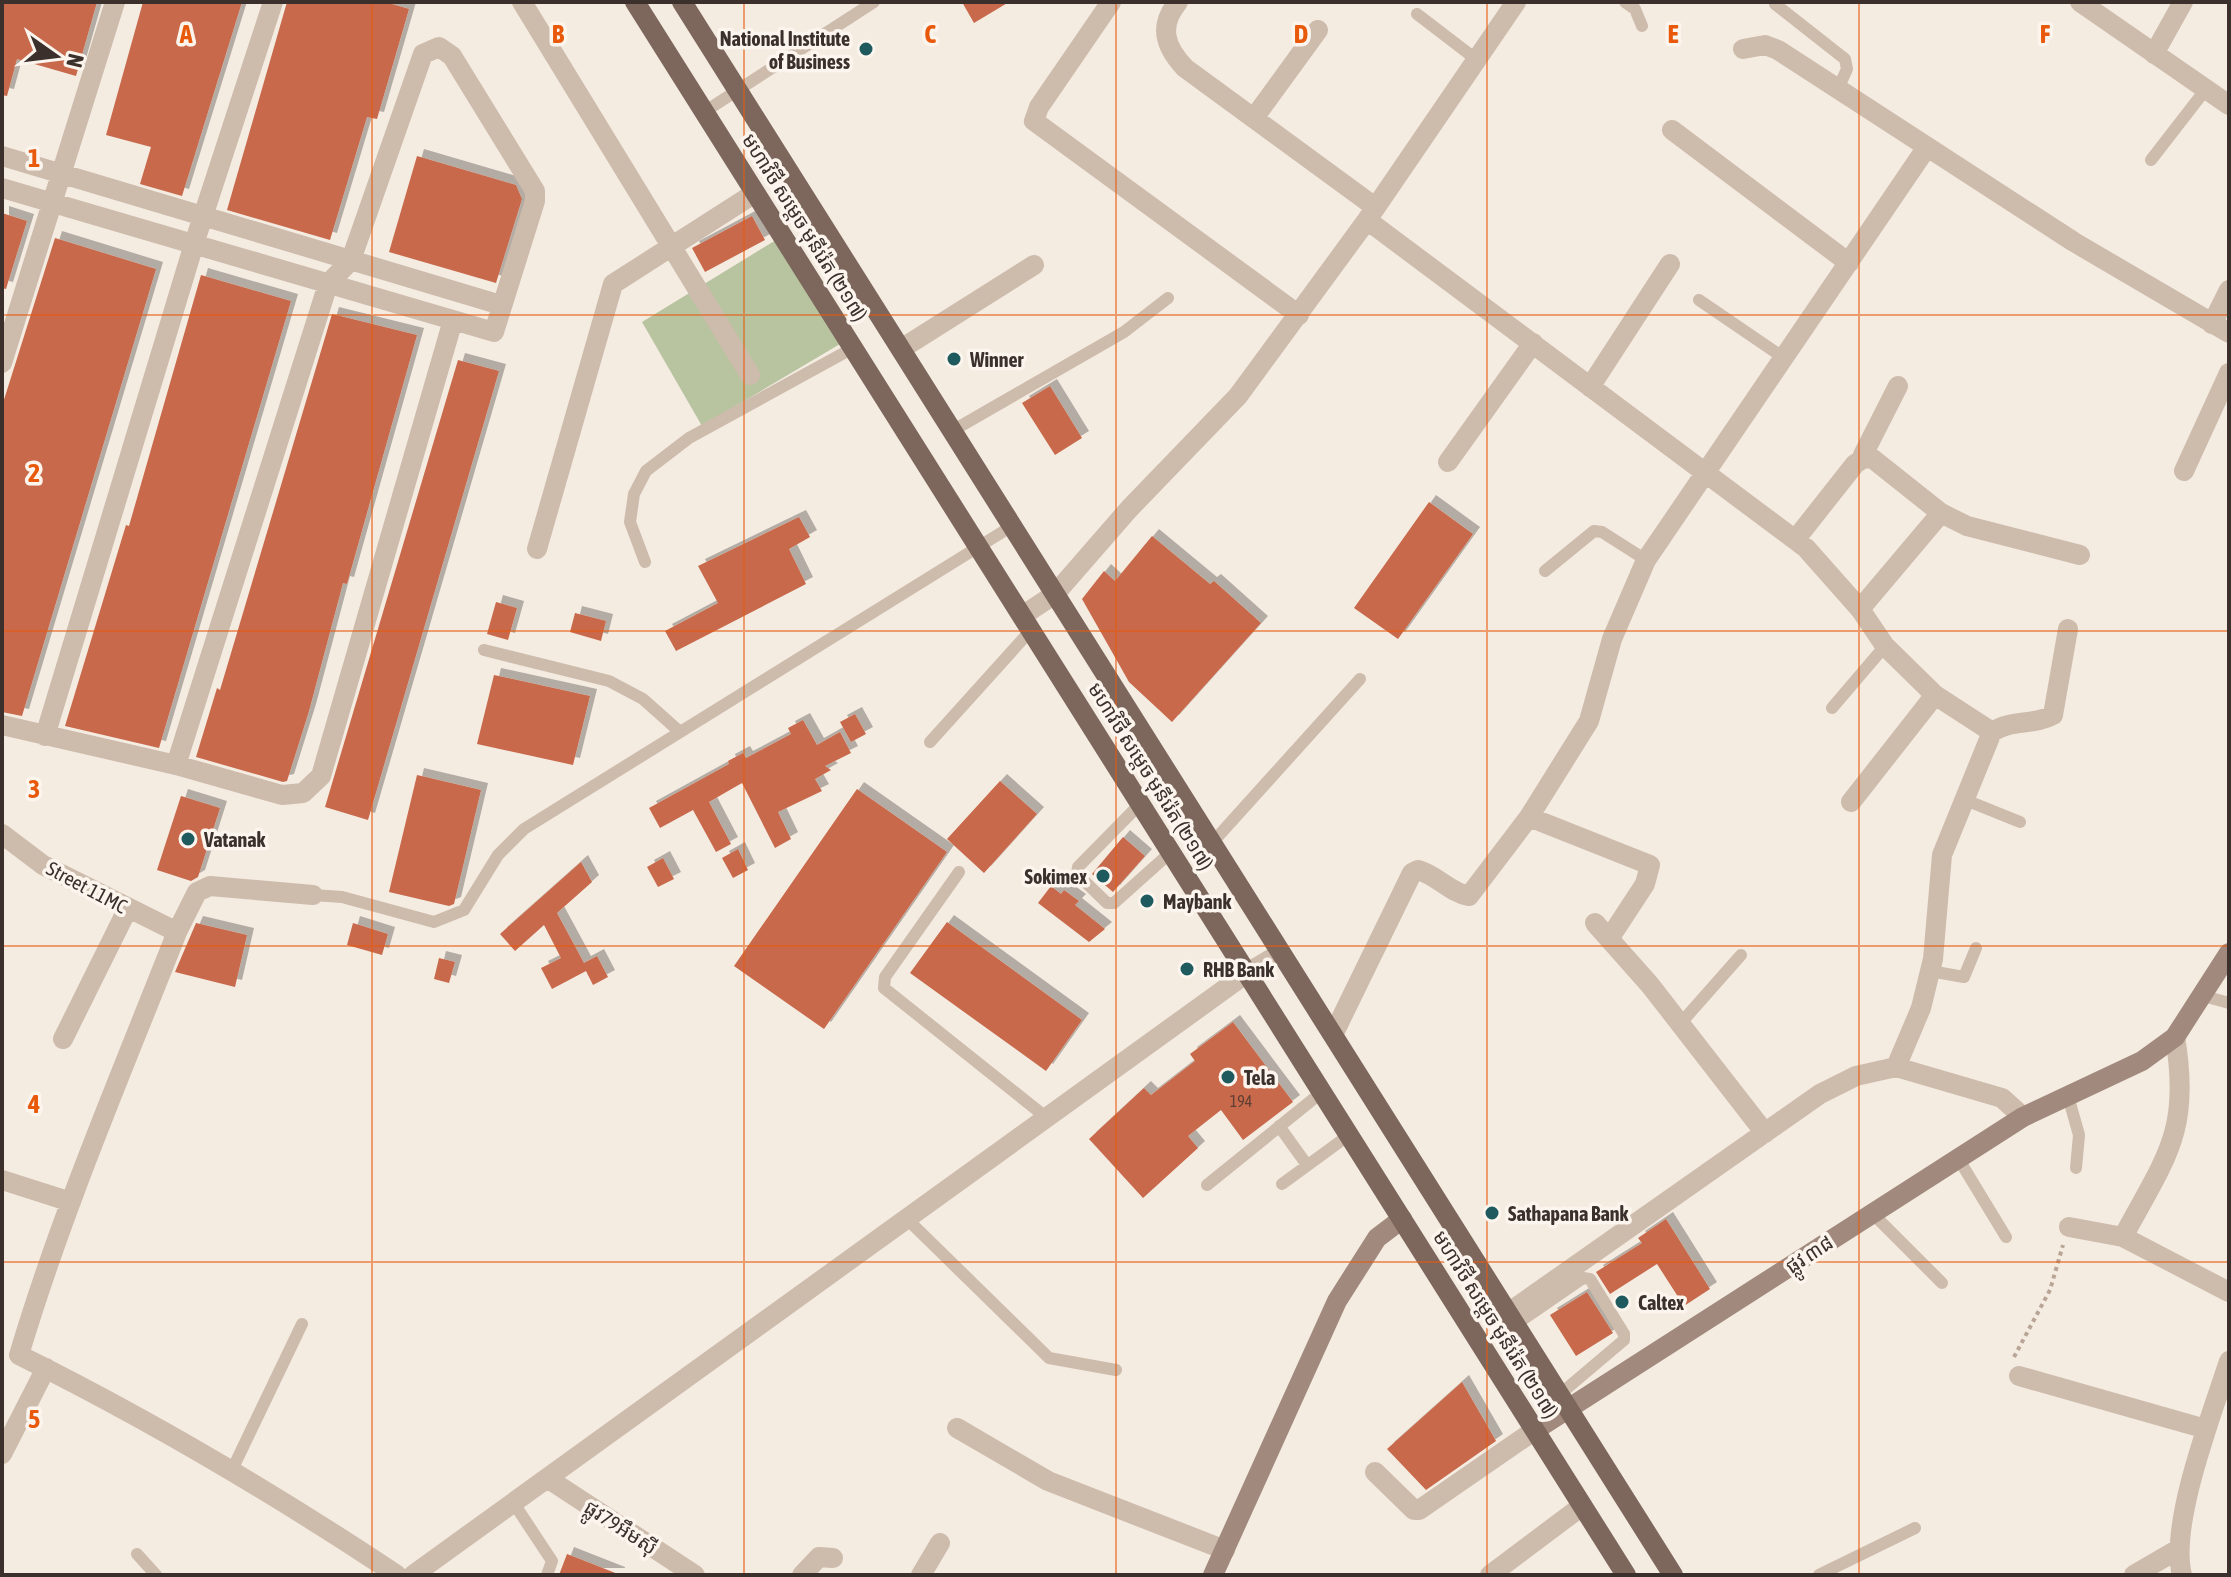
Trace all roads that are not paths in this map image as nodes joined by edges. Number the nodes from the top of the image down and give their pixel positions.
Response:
1 (115, 2) edge
2 (273, 2) edge
3 (522, 2) edge
4 (635, 2) edge
5 (682, 2) edge
6 (874, 2) edge
7 (1111, 2) edge
8 (1178, 2) edge
9 (1516, 2) edge
10 (1625, 2) edge
11 (2080, 2) edge
12 (2183, 2) edge
13 (1775, 4) edge
14 (1417, 14) dead end
15 (1642, 26) dead end
16 (1318, 30) dead end
17 (1743, 49) dead end
18 (2154, 54) junction
19 (1477, 60) junction
20 (1838, 89) junction
21 (2206, 89) junction
22 (738, 91) junction
23 (2229, 105) edge
24 (704, 112) junction
25 (1254, 118) junction
26 (1672, 130) dead end
27 (1927, 147) junction
28 (2, 156) edge
29 (2151, 160) dead end
30 (63, 175) junction
31 (2, 188) edge
32 (755, 193) junction
33 (53, 203) junction
34 (1371, 214) junction
35 (204, 216) junction
36 (194, 244) junction
37 (673, 245) junction
38 (351, 260) junction
39 (1849, 263) junction
40 (1670, 264) dead end
41 (1034, 265) dead end
42 (328, 284) junction
43 (2229, 290) edge
44 (1168, 298) dead end
45 (1699, 300) dead end
46 (501, 305) junction
47 (1299, 315) junction
48 (453, 320) junction
49 (2220, 328) edge
50 (1533, 343) junction
51 (853, 348) junction
52 (901, 349) junction
53 (1784, 358) junction
54 (2, 363) edge
55 (2229, 373) edge
56 (750, 375) dead end
57 (1898, 386) dead end
58 (1590, 387) junction
59 (952, 431) junction
60 (1864, 458) junction
61 (1448, 462) dead end
62 (2184, 471) dead end
63 (1704, 474) junction
64 (1941, 513) junction
65 (1012, 526) junction
66 (1795, 540) junction
67 (977, 546) junction
68 (537, 549) dead end
69 (2080, 555) dead end
70 (1646, 560) junction
71 (645, 562) dead end
72 (1545, 571) dead end
73 (1055, 594) junction
74 (1860, 609) junction
75 (1026, 623) junction
76 (2068, 629) dead end
77 (1885, 646) junction
78 (484, 650) dead end
79 (1360, 679) dead end
80 (1935, 695) junction
81 (1832, 708) dead end
82 (2, 725) edge
83 (680, 732) junction
84 (1992, 732) junction
85 (45, 736) junction
86 (930, 742) dead end
87 (176, 765) junction
88 (1963, 799) junction
89 (1851, 802) dead end
90 (1140, 804) junction
91 (1529, 817) junction
92 (2020, 822) dead end
93 (2, 834) edge
94 (1212, 843) junction
95 (1171, 852) junction
96 (959, 872) dead end
97 (313, 895) joint
98 (128, 908) junction
99 (177, 932) junction
100 (1976, 948) dead end
101 (1281, 953) junction
102 (2229, 953) edge
103 (1741, 955) dead end
104 (1930, 971) junction
105 (1247, 973) junction
106 (2204, 996) junction
107 (2229, 1003) edge
108 (1680, 1024) junction
109 (1333, 1035) junction
110 (2175, 1037) junction
111 (63, 1039) dead end
112 (1896, 1067) junction
113 (1322, 1092) junction
114 (2068, 1096) junction
115 (2023, 1117) junction
116 (1047, 1118) junction
117 (1279, 1126) junction
118 (1765, 1133) junction
119 (1349, 1135) junction
120 (1958, 1158) junction
121 (1307, 1165) junction
122 (2076, 1168) dead end
123 (2, 1180) edge
124 (1282, 1184) dead end
125 (1207, 1185) dead end
126 (71, 1202) junction
127 (1872, 1213) junction
128 (907, 1219) junction
129 (1402, 1219) junction
130 (2069, 1227) road end
131 (2006, 1237) dead end
132 (2123, 1237) junction
133 (1942, 1283) dead end
134 (2229, 1292) edge
135 (1512, 1319) junction
136 (302, 1324) dead end
137 (11, 1354) edge
138 (2229, 1361) edge
139 (46, 1368) junction
140 (1116, 1370) dead end
141 (2019, 1376) road end
142 (2224, 1392) edge
143 (1564, 1402) junction
144 (957, 1428) dead end
145 (2206, 1429) junction
146 (1535, 1430) junction
147 (2, 1454) edge
148 (232, 1470) junction
149 (1375, 1472) dead end
150 (547, 1478) junction
151 (513, 1502) junction
152 (1582, 1506) junction
153 (1915, 1528) dead end
154 (940, 1543) dead end
155 (1225, 1550) junction
156 (2177, 1550) junction
157 (137, 1554) dead end
158 (833, 1558) dead end
159 (156, 1575) edge
160 (397, 1575) edge
161 (413, 1575) edge
162 (547, 1575) edge
163 (695, 1575) edge
164 (802, 1575) edge
165 (921, 1575) edge
166 (1213, 1575) edge
167 (1490, 1575) edge
168 (1626, 1575) edge
169 (1673, 1575) edge
170 (1819, 1575) edge
171 (2134, 1575) edge
172 (2182, 1575) edge

1 - 30 street
2 - 35 street
3 - 37 street
4 - 24 main road, មហាវិថី សម្តេច មុនីរ៉េត (២១៧)
5 - 22 main road, មហាវិថី សម្តេច មុនីរ៉េត (២១៧)
6 - 22 lane
7 - 47 street
8 - 25 street
9 - 19 street
10 - 15 lane
11 - 18 street
12 - 18 street
13 - 20 lane
14 - 19 lane
16 - 25 street
17 - 20 street
18 - 21 street
19 - 34 street
20 - 27 street
21 - 23 street
21 - 29 lane
22 - 24 lane
22 - 52 main road, មហាវិថី សម្តេច មុនីរ៉េត (២១៧)
24 - 32 main road, មហាវិថី សម្តេច មុនីរ៉េត (២១៧)
25 - 34 street
26 - 39 street
27 - 39 street
27 - 49 street
28 - 30 street
30 - 33 street
30 - 35 street
31 - 33 street
32 - 37 street
32 - 51 main road, មហាវិថី សម្តេច មុនីរ៉េត (២១៧)
33 - 36 street
33 - 54 street
34 - 47 street
34 - 50 street
35 - 36 street
35 - 38 street
36 - 42 street
36 - 85 street
37 - 56 street
37 - 68 street
38 - 42 street
38 - 46 street
38 - 46 street
39 - 53 street
40 - 58 street
41 - 52 street
42 - 48 street
42 - 87 street
43 - 49 street
44 - 59 lane
45 - 53 lane
46 - 48 street
47 - 73 street
48 - 87 street
50 - 58 street
50 - 61 street
51 - 67 main road, មហាវិថី សម្តេច មុនីរ៉េត (២១៧)
51 - 71 lane
52 - 59 main road, មហាវិថី សម្តេច មុនីរ៉េត (២១៧)
53 - 63 street
55 - 62 street
57 - 60 street
58 - 63 street
59 - 65 main road, មហាវិថី សម្តេច មុនីរ៉េត (២១៧)
60 - 64 street
60 - 66 street
63 - 66 street
63 - 70 street
64 - 69 street
64 - 74 street
65 - 67 lane
65 - 73 main road, មហាវិថី សម្តេច មុនីរ៉េត (២១៧)
66 - 74 street
67 - 75 main road, មហាវិថី សម្តេច មុនីរ៉េត (២១៧)
67 - 83 lane
70 - 72 lane
70 - 91 street
73 - 75 street
73 - 94 main road, មហាវិថី សម្តេច មុនីរ៉េត (២១៧)
74 - 77 street
75 - 86 lane
75 - 90 main road, មហាវិថី សម្តេច មុនីរ៉េត (២១៧)
76 - 84 street
77 - 80 street
77 - 81 lane
78 - 83 lane
79 - 94 lane
80 - 84 street
80 - 89 street
82 - 85 street
83 - 97 lane
84 - 88 street
85 - 87 street
88 - 92 lane
88 - 104 street
90 - 95 main road, មហាវិថី សម្តេច មុនីរ៉េត (២១៧)
90 - 95 lane
91 - 108 street
91 - 109 street
93 - 98 street, Street 11MC
94 - 101 main road, មហាវិថី សម្តេច មុនីរ៉េត (២១៧)
95 - 105 main road, មហាវិថី សម្តេច មុនីរ៉េត (២១៧)
96 - 116 lane
97 - 99 street
98 - 99 street, Street 11MC
98 - 111 street
99 - 126 street
100 - 104 lane
101 - 105 street
101 - 109 main road, មហាវិថី សម្តេច មុនីរ៉េត (២១៧)
102 - 106 street, ផ្លូវ ៣៨
103 - 108 lane
104 - 112 street
105 - 113 main road, មហាវិថី សម្តេច មុនីរ៉េត (២១៧)
105 - 116 street
106 - 107 lane
106 - 110 street, ផ្លូវ ៣៨
108 - 118 street
109 - 135 main road, មហាវិថី សម្តេច មុនីរ៉េត (២១៧)
110 - 114 street, ផ្លូវ ៣៨
110 - 132 street
112 - 115 street
112 - 118 street
113 - 117 lane
113 - 119 main road, មហាវិថី សម្តេច មុនីរ៉េត (២១៧)
114 - 115 street, ផ្លូវ ៣៨
114 - 122 lane
115 - 120 street, ផ្លូវ ៣៨
116 - 128 street
117 - 121 lane
117 - 125 lane
118 - 135 street
119 - 121 lane
119 - 129 main road, មហាវិថី សម្តេច មុនីរ៉េត (២១៧)
120 - 127 street, ផ្លូវ ៣៨
120 - 131 lane
121 - 124 lane
123 - 126 street
126 - 137 street
127 - 133 lane
127 - 143 street, ផ្លូវ ៣៨
128 - 140 lane
128 - 150 street
129 - 146 main road, មហាវិថី សម្តេច មុនីរ៉េត (២១៧)
129 - 155 street
130 - 132 street
132 - 134 street
135 - 143 main road, មហាវិថី សម្តេច មុនីរ៉េត (២១៧)
135 - 143 lane
136 - 148 lane
137 - 139 street
138 - 142 street
139 - 147 street
139 - 148 street
141 - 145 street
142 - 145 street
143 - 146 street, ផ្លូវ ៣៨
143 - 169 main road, មហាវិថី សម្តេច មុនីរ៉េត (២១៧)
144 - 155 street
145 - 156 street
146 - 149 street, ផ្លូវ ៣៨
146 - 152 main road, មហាវិថី សម្តេច មុនីរ៉េត (២១៧)
148 - 160 street
150 - 151 street
150 - 163 street, ផ្លូវ79អឹមស៊ី
151 - 161 street
151 - 162 lane
152 - 167 street
152 - 168 main road, មហាវិថី សម្តេច មុនីរ៉េត (២១៧)
153 - 170 lane
154 - 165 street
155 - 166 street
156 - 171 street
156 - 172 street
157 - 159 lane
158 - 164 street

